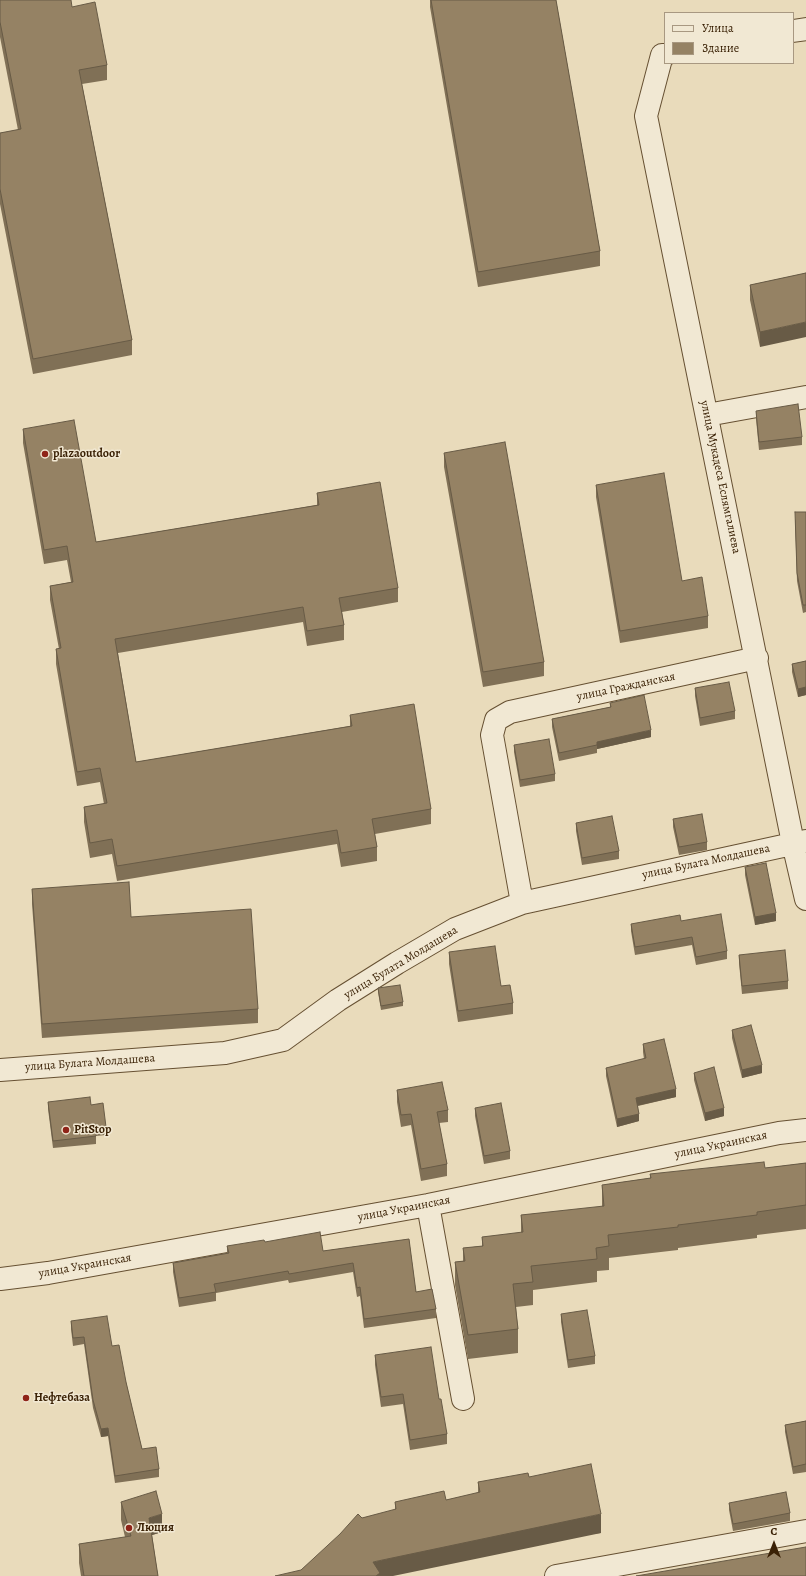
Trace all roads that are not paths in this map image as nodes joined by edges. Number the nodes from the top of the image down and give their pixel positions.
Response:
1 (806, 29) edge
2 (794, 31) edge
3 (663, 55) edge
4 (806, 397) edge
5 (707, 415) junction
6 (757, 658) junction
7 (800, 842) edge
8 (806, 899) edge
9 (522, 903) junction
10 (0, 1070) edge
11 (806, 1130) edge
12 (428, 1205) junction
13 (0, 1279) edge
14 (463, 1399) dead end
15 (806, 1531) edge
16 (556, 1576) edge

1 - 2 street
3 - 5 street, улица Мукадеса Еслямгалиева
4 - 5 street
5 - 6 street, улица Мукадеса Еслямгалиева
6 - 7 street, улица Мукадеса Еслямгалиева
6 - 9 street, улица Гражданская
7 - 8 street, улица Мукадеса Еслямгалиева
7 - 9 street, улица Булата Молдашева
9 - 10 street, улица Булата Молдашева
11 - 12 street, улица Украинская
12 - 13 street, улица Украинская
12 - 14 street
15 - 16 street

